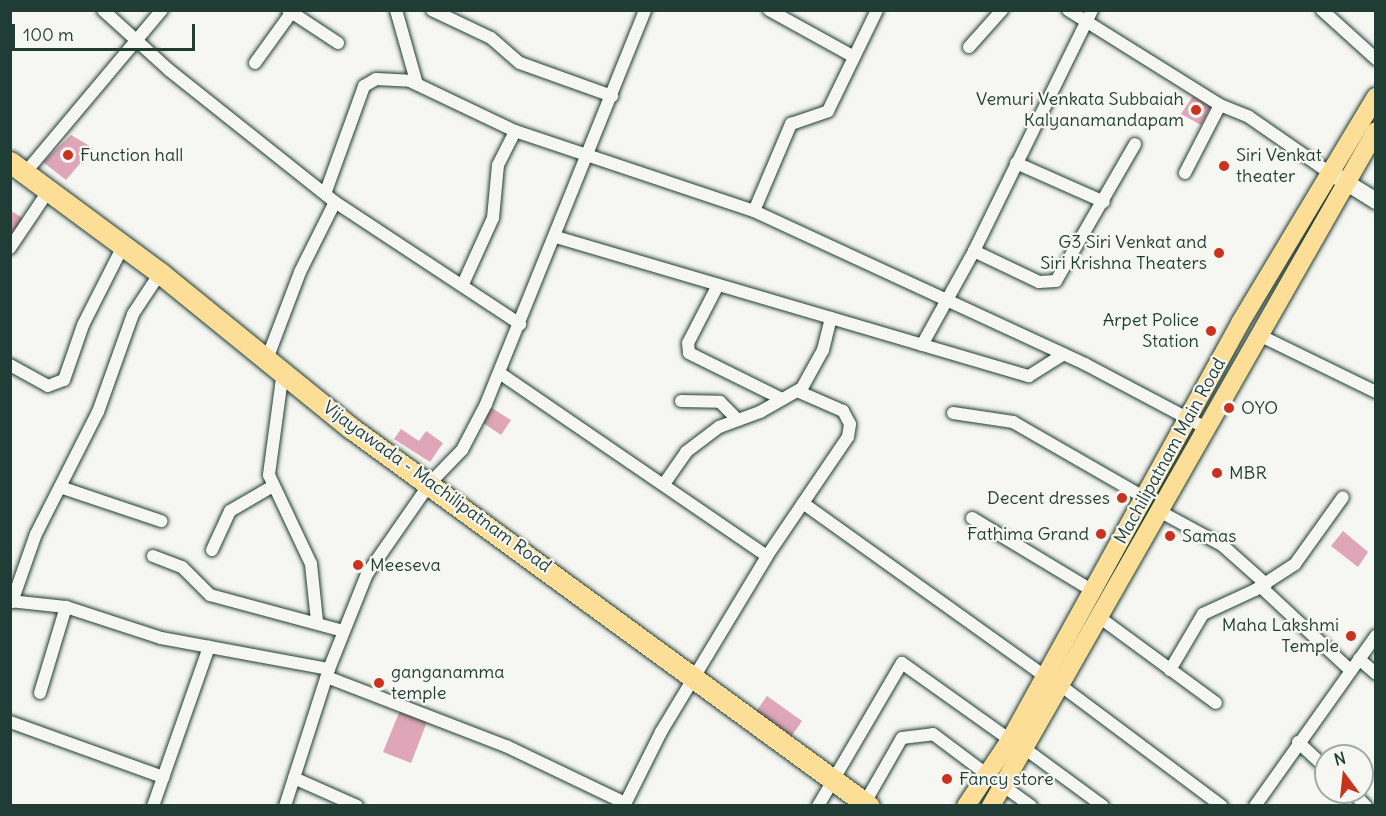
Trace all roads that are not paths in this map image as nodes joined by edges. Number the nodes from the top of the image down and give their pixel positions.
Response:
1 (103, 10) edge
2 (162, 10) edge
3 (396, 10) edge
4 (432, 10) edge
5 (769, 10) edge
6 (876, 10) edge
7 (1002, 10) edge
8 (1068, 10) edge
9 (1322, 10) edge
10 (290, 12) edge
11 (640, 12) edge
12 (1089, 16) edge
13 (134, 41) junction
14 (338, 43) dead end
15 (969, 47) dead end
16 (854, 57) junction
17 (1376, 59) edge
18 (255, 63) dead end
19 (417, 84) junction
20 (612, 96) junction
21 (1376, 97) edge
22 (1220, 105) junction
23 (515, 131) junction
24 (1376, 131) edge
25 (1135, 144) dead end
26 (589, 156) junction
27 (1016, 163) junction
28 (18, 167) edge
29 (1185, 173) dead end
30 (1338, 177) junction
31 (49, 190) junction
32 (330, 198) junction
33 (1376, 201) edge
34 (1104, 202) junction
35 (754, 211) junction
36 (556, 237) junction
37 (123, 246) junction
38 (10, 248) edge
39 (974, 251) junction
40 (160, 273) junction
41 (463, 284) junction
42 (718, 285) junction
43 (945, 300) junction
44 (831, 318) junction
45 (520, 324) junction
46 (1259, 335) junction
47 (922, 345) junction
48 (1064, 354) junction
49 (10, 365) edge
50 (275, 365) junction
51 (501, 374) junction
52 (797, 391) junction
53 (1376, 392) edge
54 (782, 399) junction
55 (681, 401) dead end
56 (953, 413) dead end
57 (1190, 419) junction
58 (738, 420) junction
59 (1206, 428) junction
60 (431, 482) junction
61 (664, 484) junction
62 (273, 486) junction
63 (60, 487) junction
64 (1343, 496) dead end
65 (1144, 498) junction
66 (803, 503) junction
67 (1159, 511) junction
68 (972, 518) dead end
69 (161, 521) dead end
70 (212, 550) dead end
71 (153, 556) dead end
72 (767, 556) junction
73 (1264, 585) junction
74 (1093, 591) junction
75 (11, 601) edge
76 (66, 607) junction
77 (1099, 617) junction
78 (317, 621) junction
79 (343, 631) junction
80 (1376, 636) edge
81 (209, 647) junction
82 (1359, 658) junction
83 (1170, 670) junction
84 (1350, 670) junction
85 (328, 673) junction
86 (1376, 674) edge
87 (693, 677) junction
88 (1053, 681) junction
89 (40, 693) dead end
90 (1216, 702) dead end
91 (10, 722) edge
92 (1298, 742) junction
93 (1017, 744) junction
94 (1314, 757) edge
95 (163, 777) junction
96 (294, 778) junction
97 (995, 780) junction
98 (832, 782) junction
99 (625, 804) edge
100 (865, 805) edge
101 (153, 806) edge
102 (285, 806) edge
103 (357, 806) edge
104 (818, 806) edge
105 (966, 806) edge
106 (991, 806) edge
107 (1031, 806) edge
108 (1102, 806) edge
109 (1222, 806) edge
110 (1255, 806) edge

1 - 13 street
2 - 13 street
3 - 19 street
4 - 20 street
5 - 16 street
6 - 16 street
7 - 15 street
8 - 12 street
9 - 17 street
10 - 14 street
10 - 18 street
11 - 20 street
12 - 22 street
12 - 27 street
13 - 28 street
13 - 32 street
16 - 35 street
19 - 23 street
19 - 32 street
20 - 26 street
21 - 30 main road, Machilipatnam Main Road
22 - 29 street
22 - 30 street
23 - 26 street
23 - 41 street
24 - 30 main road, Machilipatnam Main Road
25 - 34 street
26 - 35 street
26 - 36 street
27 - 34 street
27 - 39 street
28 - 31 highway, Vijayawada - Machilipatnam Road
30 - 33 street
30 - 46 main road, Machilipatnam Main Road
30 - 57 main road, Machilipatnam Main Road
31 - 37 highway, Vijayawada - Machilipatnam Road
31 - 38 street
32 - 41 street
32 - 50 street
34 - 39 street
35 - 43 street
36 - 42 street
36 - 45 street
37 - 40 highway, Vijayawada - Machilipatnam Road
37 - 49 street
39 - 43 street
40 - 50 highway, Vijayawada - Machilipatnam Road
40 - 63 street
41 - 45 street
42 - 44 street
42 - 54 street
43 - 47 street
43 - 48 street
44 - 47 street
44 - 52 street
45 - 51 street
46 - 53 street
46 - 59 main road, Machilipatnam Main Road
47 - 48 street
48 - 57 street
50 - 60 highway, Vijayawada - Machilipatnam Road
50 - 62 street
51 - 60 street
51 - 61 street
52 - 54 street
52 - 66 street
54 - 58 street
55 - 58 street
56 - 65 street
57 - 59 street
57 - 65 main road, Machilipatnam Main Road
58 - 61 street
59 - 67 main road, Machilipatnam Main Road
60 - 79 street
60 - 87 highway, Vijayawada - Machilipatnam Road
61 - 72 street
62 - 70 street
62 - 78 street
63 - 69 street
63 - 75 street
64 - 73 street
65 - 74 main road, Machilipatnam Main Road
66 - 72 street
66 - 88 street
67 - 73 street
67 - 77 main road, Machilipatnam Main Road
68 - 74 street
71 - 78 street
72 - 87 street
73 - 83 street
73 - 84 street
74 - 88 main road, Machilipatnam Main Road
75 - 76 street
76 - 81 street
76 - 89 street
77 - 83 street
77 - 88 main road, Machilipatnam Main Road
78 - 79 street
79 - 85 street
80 - 82 street
81 - 85 street
81 - 95 street
82 - 84 street
82 - 86 street
83 - 90 street
84 - 92 street
85 - 96 street
85 - 99 street
87 - 98 highway, Vijayawada - Machilipatnam Road
87 - 99 street
88 - 93 main road, Machilipatnam Main Road
88 - 109 street
91 - 95 street
92 - 94 street
92 - 110 street
93 - 97 main road, Machilipatnam Main Road
93 - 98 street
93 - 108 street
95 - 101 street
96 - 102 street
96 - 103 street
97 - 100 street
97 - 105 main road, Machilipatnam Main Road
97 - 106 main road, Machilipatnam Main Road
97 - 107 street
98 - 100 highway, Vijayawada - Machilipatnam Road
98 - 104 street

